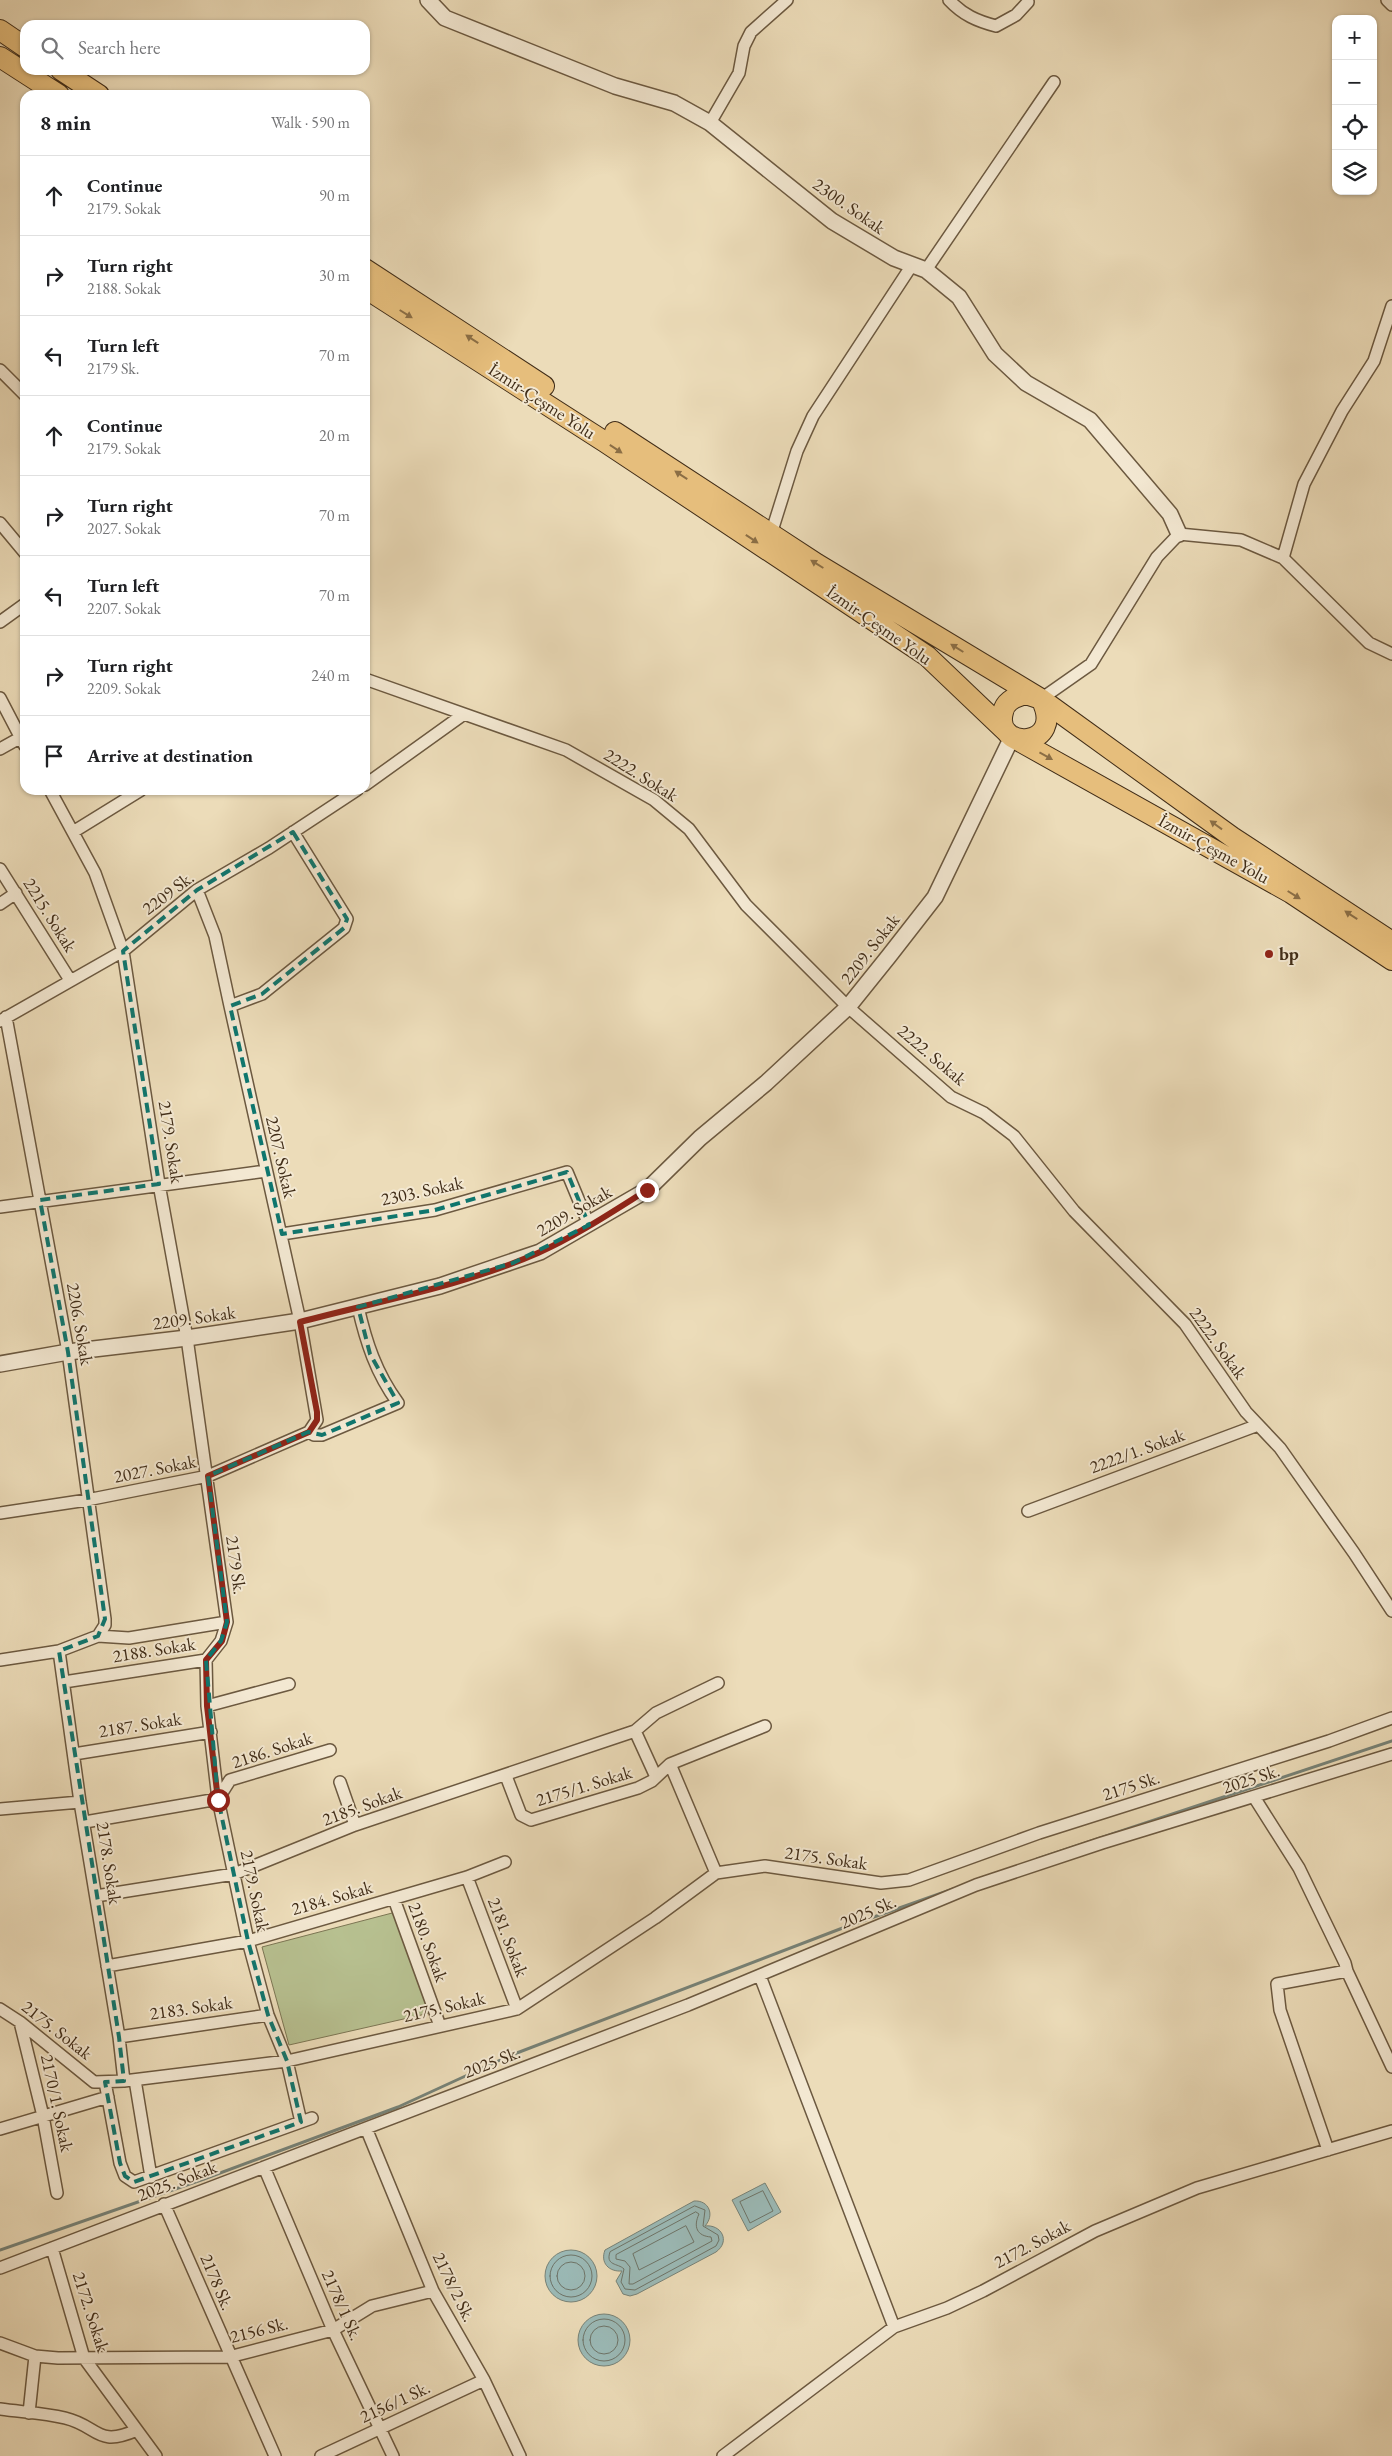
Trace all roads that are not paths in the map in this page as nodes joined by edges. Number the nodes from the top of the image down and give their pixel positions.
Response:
1 (428, 0) edge
2 (787, 0) edge
3 (949, 0) edge
4 (1387, 0) edge
5 (1028, 2) dead end
6 (1392, 5) edge
7 (0, 30) edge
8 (20, 44) edge
9 (0, 57) edge
10 (20, 70) edge
11 (28, 75) edge
12 (69, 75) edge
13 (1054, 82) dead end
14 (51, 90) edge
15 (91, 90) edge
16 (710, 123) junction
17 (919, 268) junction
18 (370, 272) edge
19 (370, 291) edge
20 (1392, 306) edge
21 (0, 370) edge
22 (20, 390) edge
23 (0, 523) edge
24 (771, 534) junction
25 (1179, 534) junction
26 (20, 547) edge
27 (1283, 558) junction
28 (20, 608) edge
29 (0, 622) edge
30 (1392, 654) edge
31 (370, 680) edge
32 (0, 698) edge
33 (1041, 699) junction
34 (464, 714) junction
35 (20, 734) edge
36 (1012, 737) junction
37 (20, 740) edge
38 (0, 749) edge
39 (370, 781) edge
40 (53, 795) edge
41 (133, 795) edge
42 (349, 795) edge
43 (73, 832) junction
44 (293, 832) junction
45 (0, 869) edge
46 (198, 890) junction
47 (16, 893) junction
48 (0, 904) edge
49 (1392, 942) edge
50 (123, 951) junction
51 (1392, 960) edge
52 (70, 980) junction
53 (230, 1006) junction
54 (848, 1007) junction
55 (3, 1020) edge
56 (266, 1171) junction
57 (159, 1184) junction
58 (40, 1200) junction
59 (0, 1207) edge
60 (589, 1225) junction
61 (282, 1234) junction
62 (358, 1307) junction
63 (300, 1322) junction
64 (188, 1338) junction
65 (68, 1352) junction
66 (0, 1364) edge
67 (1258, 1425) junction
68 (309, 1432) junction
69 (208, 1476) junction
70 (87, 1500) junction
71 (1028, 1511) dead end
72 (0, 1513) edge
73 (212, 1513) joint
74 (1392, 1611) edge
75 (227, 1622) junction
76 (98, 1636) junction
77 (59, 1650) junction
78 (0, 1660) edge
79 (206, 1660) junction
80 (64, 1682) junction
81 (718, 1683) dead end
82 (289, 1684) dead end
83 (207, 1706) junction
84 (1392, 1718) edge
85 (765, 1726) dead end
86 (634, 1731) junction
87 (211, 1732) junction
88 (330, 1750) dead end
89 (74, 1754) junction
90 (1392, 1754) edge
91 (670, 1764) junction
92 (506, 1776) junction
93 (656, 1777) junction
94 (340, 1782) dead end
95 (1254, 1797) junction
96 (218, 1800) junction
97 (80, 1802) junction
98 (0, 1809) edge
99 (85, 1822) junction
100 (355, 1826) junction
101 (505, 1862) dead end
102 (234, 1874) junction
103 (716, 1874) junction
104 (467, 1877) junction
105 (880, 1883) joint
106 (96, 1896) junction
107 (394, 1899) junction
108 (248, 1941) junction
109 (107, 1966) junction
110 (1347, 1971) junction
111 (760, 1976) junction
112 (0, 2009) edge
113 (517, 2009) junction
114 (268, 2015) junction
115 (20, 2022) junction
116 (440, 2026) junction
117 (119, 2037) junction
118 (287, 2061) junction
119 (1392, 2067) edge
120 (130, 2080) junction
121 (105, 2082) junction
122 (108, 2097) junction
123 (43, 2116) junction
124 (312, 2118) dead end
125 (301, 2122) junction
126 (366, 2128) junction
127 (0, 2129) edge
128 (1392, 2131) edge
129 (1328, 2150) junction
130 (264, 2167) junction
131 (151, 2177) junction
132 (57, 2193) dead end
133 (164, 2204) junction
134 (52, 2248) junction
135 (0, 2268) edge
136 (433, 2291) junction
137 (894, 2327) junction
138 (333, 2330) junction
139 (0, 2343) edge
140 (35, 2356) junction
141 (230, 2357) junction
142 (84, 2358) junction
143 (484, 2380) junction
144 (0, 2409) edge
145 (29, 2413) junction
146 (380, 2428) junction
147 (137, 2430) junction
148 (156, 2456) edge
149 (275, 2456) edge
150 (321, 2456) edge
151 (393, 2456) edge
152 (520, 2456) edge
153 (723, 2456) edge

1 - 16 street, 2300. Sokak
2 - 16 street
3 - 5 street
4 - 6 street
7 - 8 highway
9 - 10 highway
11 - 14 highway
12 - 15 highway
13 - 17 street
16 - 17 street, 2300. Sokak
17 - 24 street
17 - 25 street, 2300. Sokak
24 -> 18 highway, İzmir-Çeşme Yolu
19 -> 36 highway, İzmir-Çeşme Yolu
20 - 27 street
21 - 22 street
23 - 26 street
33 -> 24 highway, İzmir-Çeşme Yolu
25 - 27 street
25 - 33 street
27 - 30 street
28 - 29 street
31 - 34 street, 2222. Sokak
32 - 35 street
33 - 36 highway
33 - 36 highway
49 -> 33 highway, İzmir-Çeşme Yolu
34 - 39 street
34 - 54 street, 2222. Sokak
36 -> 51 highway, İzmir-Çeşme Yolu
36 - 54 street, 2209. Sokak
37 - 38 street
40 - 43 street, 2179. Sokak
41 - 43 street
42 - 44 street, 2209 Sk.
43 - 50 street, 2179. Sokak
44 - 46 street, 2209 Sk.
44 - 53 street
45 - 47 street, 2215. Sokak
46 - 50 street, 2209 Sk.
46 - 53 street, 2207. Sokak
47 - 48 street
47 - 52 street, 2215. Sokak
50 - 52 street, 2209 Sk.
50 - 57 street, 2179. Sokak
52 - 55 street, 2209 Sk.
53 - 56 street, 2207. Sokak
54 - 60 street, 2209. Sokak
54 - 67 street, 2222. Sokak
55 - 58 street, 2206. Sokak
56 - 57 street
56 - 61 street, 2207. Sokak
57 - 58 street
57 - 64 street, 2179. Sokak
58 - 59 street
58 - 65 street, 2206. Sokak
60 - 61 street, 2303. Sokak
60 - 62 street, 2209. Sokak
61 - 63 street, 2207. Sokak
62 - 63 street, 2209. Sokak
62 - 68 street
63 - 64 street, 2209. Sokak
63 - 68 street, 2207. Sokak
64 - 65 street, 2209. Sokak
64 - 69 street, 2179. Sokak
65 - 66 street, 2209. Sokak
65 - 70 street, 2206. Sokak
67 - 71 street, 2222/1. Sokak
67 - 74 street, 2222. Sokak
68 - 69 street, 2027. Sokak
69 - 70 street, 2027. Sokak
69 - 73 street, 2179. Sokak
70 - 72 street, 2027. Sokak
70 - 76 street, 2206. Sokak
73 - 75 street, 2179 Sk.
75 - 76 street
75 - 79 street, 2188. Sokak
76 - 77 street
77 - 78 street
77 - 80 street, 2178. Sokak
79 - 80 street, 2188. Sokak
79 - 83 street, 2179. Sokak
80 - 89 street, 2178. Sokak
81 - 86 street, 2185. Sokak
82 - 83 street
83 - 87 street, 2179. Sokak
84 - 105 street, 2175 Sk.
85 - 91 street
86 - 92 street, 2185. Sokak
86 - 93 street
87 - 89 street, 2187. Sokak
87 - 96 street, 2179. Sokak
88 - 96 street, 2186. Sokak
89 - 97 street, 2178. Sokak
90 - 95 street, 2025 Sk.
91 - 93 street, 2175/1. Sokak
91 - 103 street
92 - 93 street, 2175/1. Sokak
92 - 100 street, 2185. Sokak
94 - 100 street
95 - 110 street
95 - 111 street, 2025 Sk.
96 - 99 street
96 - 102 street, 2179. Sokak
97 - 98 street
97 - 99 street, 2178. Sokak
99 - 106 street, 2178. Sokak
100 - 102 street, 2185. Sokak
101 - 104 street, 2184. Sokak
102 - 106 street, 2185. Sokak
102 - 108 street, 2179. Sokak
103 - 105 street, 2175. Sokak
103 - 113 street, 2175. Sokak
104 - 107 street, 2184. Sokak
104 - 113 street, 2181. Sokak
106 - 109 street, 2178. Sokak
107 - 108 street, 2184. Sokak
107 - 116 street, 2180. Sokak
108 - 109 street, 2184. Sokak
108 - 114 street, 2179. Sokak
109 - 117 street, 2178. Sokak
110 - 119 street
110 - 129 street
111 - 126 street, 2025 Sk.
111 - 137 street
112 - 115 street, 2175. Sokak
113 - 116 street, 2175. Sokak
114 - 117 street, 2183. Sokak
114 - 118 street, 2179. Sokak
115 - 121 street, 2175. Sokak
115 - 123 street, 2170/1. Sokak
116 - 118 street, 2175. Sokak
117 - 120 street, 2178. Sokak
118 - 120 street, 2175. Sokak
118 - 125 street, 2179. Sokak
120 - 121 street, 2175. Sokak
120 - 131 street, 2178. Sokak
121 - 122 street
122 - 123 street
122 - 131 street
123 - 127 street
123 - 132 street, 2170/1. Sokak
124 - 125 street
125 - 131 street
126 - 130 street, 2025. Sokak
126 - 136 street, 2178/2 Sk.
128 - 129 street, 2172. Sokak
129 - 137 street, 2172. Sokak
130 - 133 street, 2025. Sokak
130 - 138 street, 2178/1 Sk.
133 - 134 street, 2025. Sokak
133 - 141 street, 2178 Sk.
134 - 135 street, 2025. Sokak
134 - 142 street, 2172. Sokak
136 - 138 street, 2156 Sk.
136 - 143 street, 2178/2 Sk.
137 - 153 street, 2172. Sokak
138 - 141 street, 2156 Sk.
138 - 146 street, 2178/1 Sk.
139 - 140 street, 2156 Sk.
140 - 142 street, 2156 Sk.
140 - 145 street
141 - 142 street, 2156 Sk.
141 - 149 street, 2178 Sk.
142 - 147 street, 2172. Sokak
143 - 146 street, 2156/1 Sk.
143 - 152 street, 2178/2 Sk.
144 - 145 street
145 - 147 street
146 - 150 street, 2156/1 Sk.
146 - 151 street, 2178/1 Sk.
147 - 148 street, 2172. Sokak

